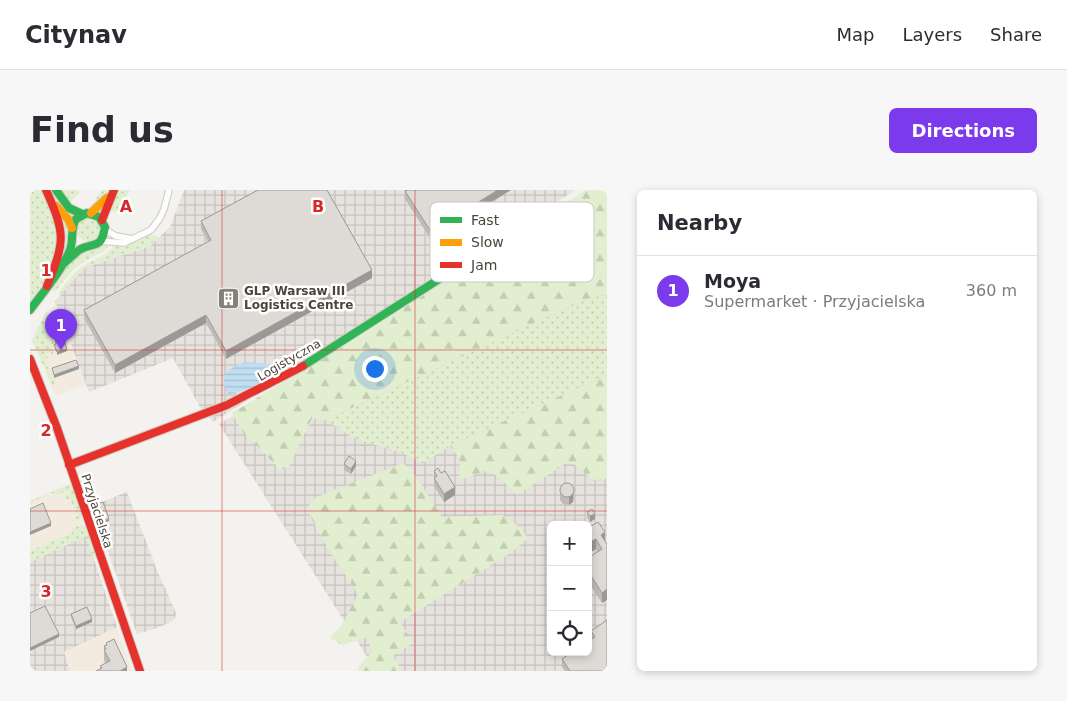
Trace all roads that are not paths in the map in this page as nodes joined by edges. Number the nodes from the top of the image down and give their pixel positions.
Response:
1 (46, 190) edge
2 (56, 190) edge
3 (168, 190) edge
4 (112, 192) edge
5 (52, 202) junction
6 (91, 213) junction
7 (82, 214) junction
8 (102, 220) junction
9 (72, 228) junction
10 (105, 230) junction
11 (73, 237) junction
12 (133, 239) junction
13 (100, 242) junction
14 (86, 246) junction
15 (63, 264) junction
16 (434, 282) edge
17 (47, 286) junction
18 (30, 310) edge
19 (30, 359) edge
20 (69, 466) junction
21 (140, 671) edge

1 - 5 main road
2 - 7 main road
3 - 12 street
4 - 6 main road
4 - 8 main road
5 - 9 main road
5 - 17 main road
6 - 7 main road
6 - 8 main road
7 - 9 main road
8 - 10 main road
9 - 11 main road
10 - 12 street
10 - 13 main road
11 - 14 main road
11 - 15 main road
12 - 13 street
13 - 14 main road
14 - 15 main road
15 - 17 main road
16 - 20 main road, Logistyczna
17 - 18 main road
19 - 20 main road, Przyjacielska
20 - 21 main road, Przyjacielska

